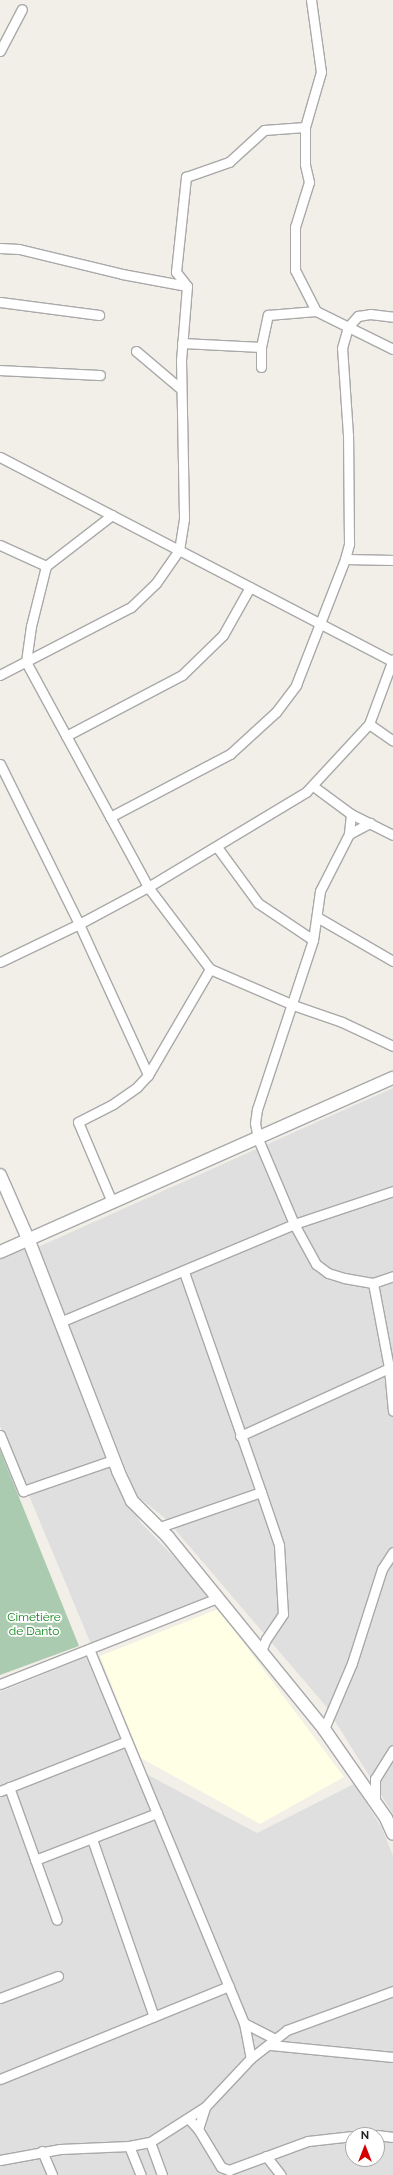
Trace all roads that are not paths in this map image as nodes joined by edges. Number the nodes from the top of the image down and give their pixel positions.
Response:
1 (311, 0) edge
2 (22, 9) dead end
3 (0, 51) edge
4 (305, 127) junction
5 (0, 248) edge
6 (187, 286) junction
7 (0, 302) edge
8 (316, 311) junction
9 (99, 315) dead end
10 (393, 317) edge
11 (348, 327) junction
12 (182, 343) junction
13 (261, 347) junction
14 (393, 349) edge
15 (136, 351) dead end
16 (261, 367) dead end
17 (0, 370) edge
18 (100, 375) dead end
19 (181, 389) junction
20 (0, 457) edge
21 (112, 515) junction
22 (0, 545) edge
23 (179, 550) junction
24 (345, 559) junction
25 (393, 560) edge
26 (46, 566) junction
27 (250, 587) junction
28 (321, 624) junction
29 (393, 661) edge
30 (26, 662) junction
31 (0, 675) edge
32 (369, 724) junction
33 (66, 736) junction
34 (393, 741) edge
35 (0, 764) edge
36 (313, 786) junction
37 (351, 814) junction
38 (110, 817) junction
39 (370, 823) junction
40 (349, 834) junction
41 (393, 835) edge
42 (217, 847) junction
43 (148, 887) junction
44 (317, 917) junction
45 (79, 924) junction
46 (313, 940) junction
47 (1, 959) edge
48 (393, 961) edge
49 (210, 969) junction
50 (293, 1006) junction
51 (393, 1046) edge
52 (148, 1075) junction
53 (393, 1078) edge
54 (258, 1139) junction
55 (0, 1175) edge
56 (393, 1191) edge
57 (112, 1202) junction
58 (294, 1224) junction
59 (29, 1241) junction
60 (0, 1252) edge
61 (184, 1272) junction
62 (393, 1276) edge
63 (373, 1283) junction
64 (60, 1322) junction
65 (389, 1368) junction
66 (393, 1411) edge
67 (0, 1435) edge
68 (240, 1436) junction
69 (113, 1460) junction
70 (261, 1492) junction
71 (157, 1528) junction
72 (392, 1556) edge
73 (217, 1598) junction
74 (89, 1649) junction
75 (261, 1651) junction
76 (0, 1684) edge
77 (324, 1729) junction
78 (127, 1741) junction
79 (393, 1750) edge
80 (9, 1787) junction
81 (0, 1791) edge
82 (375, 1802) junction
83 (157, 1813) junction
84 (393, 1834) edge
85 (92, 1839) junction
86 (36, 1860) junction
87 (57, 1920) dead end
88 (58, 1976) dead end
89 (229, 1986) junction
90 (393, 1990) edge
91 (0, 1998) edge
92 (154, 2017) junction
93 (244, 2023) junction
94 (273, 2042) junction
95 (393, 2057) edge
96 (251, 2058) junction
97 (0, 2080) edge
98 (205, 2107) junction
99 (189, 2119) junction
100 (198, 2129) junction
101 (345, 2137) edge
102 (150, 2142) junction
103 (129, 2146) junction
104 (42, 2151) junction
105 (266, 2156) junction
106 (0, 2160) edge
107 (52, 2175) edge
108 (141, 2175) edge
109 (162, 2175) edge
110 (281, 2175) edge

1 - 4 street
2 - 3 street
4 - 6 street
4 - 8 street
5 - 6 street
6 - 12 street
7 - 9 street
8 - 11 street
8 - 13 street
10 - 11 street
11 - 14 street
11 - 24 street
12 - 13 street
12 - 19 street
13 - 16 street
15 - 19 street
17 - 18 street
19 - 23 street
20 - 21 street
21 - 23 street
21 - 26 street
22 - 26 street
23 - 27 street
23 - 30 street
24 - 25 street
24 - 28 street
26 - 30 street
27 - 28 street
27 - 33 street
28 - 29 street
28 - 38 street
29 - 32 street
30 - 31 street
30 - 33 street
32 - 34 street
32 - 36 street
33 - 38 street
35 - 45 street
36 - 37 street
36 - 42 street
37 - 39 street
37 - 40 street
38 - 43 street
39 - 40 street
39 - 41 street
40 - 44 street
42 - 43 street
42 - 46 street
43 - 45 street
43 - 49 street
44 - 46 street
44 - 48 street
45 - 47 street
45 - 52 street
46 - 50 street
49 - 50 street
49 - 52 street
50 - 51 street
50 - 54 street
52 - 57 street
53 - 54 street
54 - 57 street
54 - 58 street
55 - 59 street
56 - 58 street
57 - 59 street
58 - 61 street
58 - 63 street
59 - 60 street
59 - 64 street
61 - 64 street
61 - 68 street
62 - 63 street
63 - 65 street
64 - 69 street
65 - 66 street
65 - 68 street
67 - 69 street
68 - 70 street
69 - 71 street
70 - 71 street
70 - 75 street
71 - 73 street
72 - 77 street
73 - 74 street
73 - 75 street
74 - 76 street
74 - 78 street
75 - 77 street
77 - 82 street
78 - 80 street
78 - 83 street
79 - 82 street
80 - 81 street
80 - 86 street
82 - 84 street
83 - 85 street
83 - 89 street
85 - 86 street
85 - 92 street
86 - 87 street
88 - 91 street
89 - 92 street
89 - 93 street
90 - 94 street
92 - 97 street
93 - 94 street
93 - 96 street
94 - 95 street
94 - 96 street
96 - 98 street
98 - 99 street
98 - 100 street
99 - 100 street
99 - 102 street
100 - 105 street
101 - 105 street
102 - 103 street
102 - 109 street
103 - 104 street
103 - 108 street
104 - 106 street
104 - 107 street
105 - 110 street

